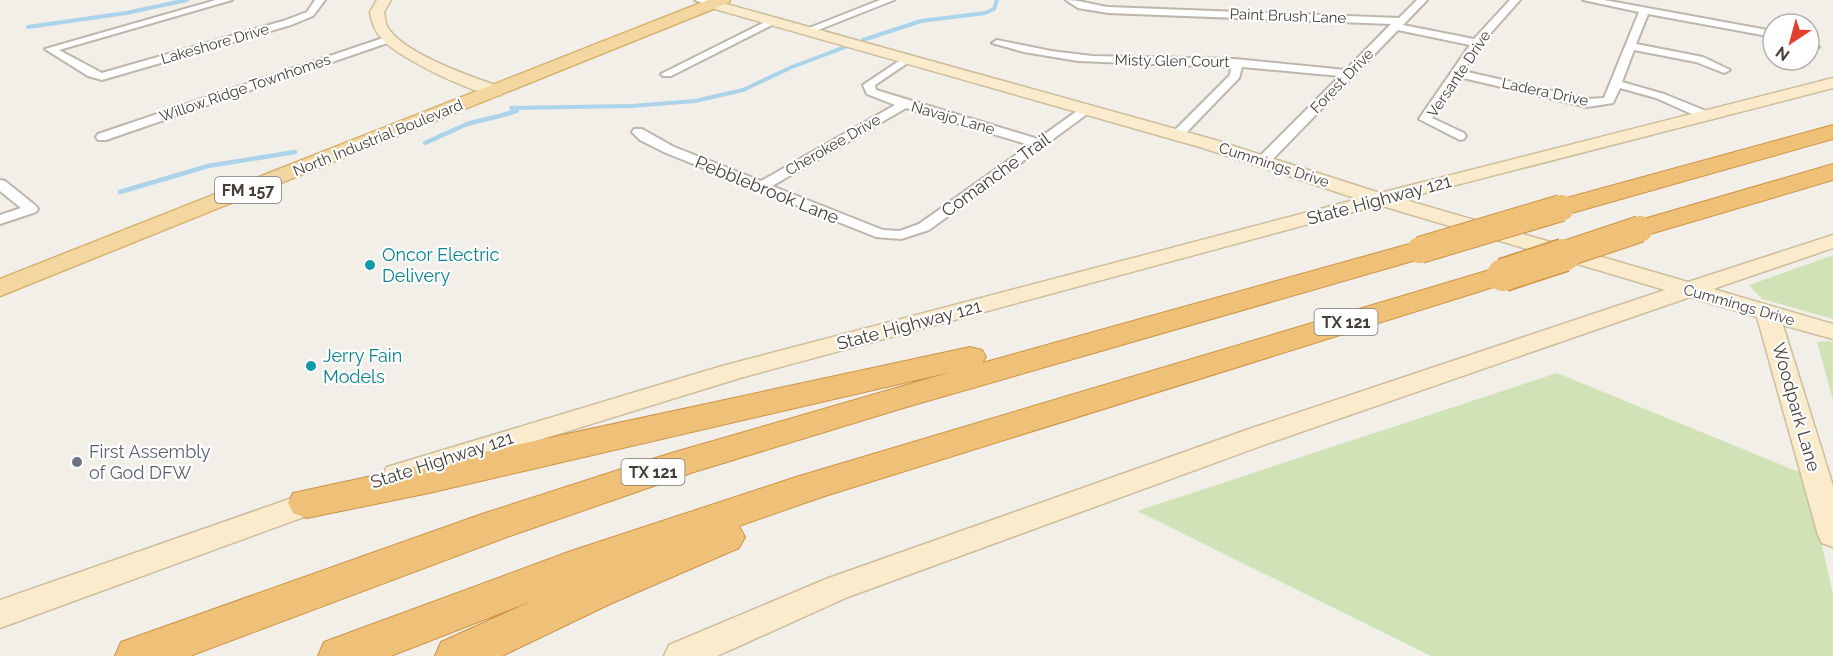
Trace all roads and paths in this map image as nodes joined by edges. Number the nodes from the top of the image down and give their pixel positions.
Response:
1 (227, 0) edge
2 (320, 0) edge
3 (384, 0) edge
4 (889, 0) edge
5 (1071, 0) edge
6 (1422, 0) edge
7 (1515, 0) edge
8 (1588, 0) edge
9 (712, 1) edge
10 (1644, 11) junction
11 (775, 21) junction
12 (1397, 23) junction
13 (809, 30) junction
14 (1761, 32) edge
15 (389, 39) junction
16 (997, 43) dead end
17 (1476, 43) junction
18 (1631, 46) junction
19 (908, 58) junction
20 (1235, 62) junction
21 (1724, 69) dead end
22 (1456, 73) junction
23 (667, 74) dead end
24 (1348, 74) junction
25 (1833, 83) edge
26 (1616, 84) junction
27 (495, 91) junction
28 (904, 104) junction
29 (1088, 109) junction
30 (1707, 116) junction
31 (638, 132) dead end
32 (1833, 132) edge
33 (1178, 135) junction
34 (1460, 136) dead end
35 (102, 137) dead end
36 (1040, 144) junction
37 (1262, 162) junction
38 (1833, 172) edge
39 (0, 184) edge
40 (761, 187) junction
41 (1379, 199) junction
42 (0, 220) edge
43 (901, 235) joint
44 (1833, 241) edge
45 (0, 288) edge
46 (1686, 290) junction
47 (1768, 314) junction
48 (1179, 318) junction
49 (1833, 332) edge
50 (1176, 374) junction
51 (308, 503) junction
52 (1833, 535) edge
53 (0, 614) edge
54 (137, 656) edge
55 (340, 656) edge
56 (457, 656) edge
57 (681, 656) edge

1 - 2 street, Lakeshore Drive
3 - 15 main road
4 - 13 street
5 - 12 street, Paint Brush Lane
6 - 12 street, Forest Drive
7 - 17 street, Versante Drive
8 - 10 street
9 - 11 main road, Cummings Drive
9 - 27 main road, North Industrial Boulevard / FM 157
10 - 14 street
10 - 18 street, Ladera Drive
11 - 13 main road, Cummings Drive
11 - 23 street
12 - 17 street, Paint Brush Lane
12 - 24 street, Forest Drive
13 - 19 main road, Cummings Drive
15 - 27 main road
15 - 35 street, Willow Ridge Townhomes
16 - 20 street, Misty Glen Court
17 - 22 street, Versante Drive
18 - 21 street
18 - 26 street, Ladera Drive
19 - 28 street, Navajo Lane
19 - 29 main road, Cummings Drive
20 - 24 street, Misty Glen Court
20 - 33 street
22 - 26 street, Ladera Drive
22 - 34 street, Versante Drive
24 - 37 street, Forest Drive
25 - 30 main road, State Highway 121
26 - 30 street
27 - 45 main road, North Industrial Boulevard / FM 157
28 - 36 street, Navajo Lane
28 - 40 street, Cherokee Drive
29 - 33 main road, Cummings Drive
29 - 36 street, Comanche Trail
30 - 41 main road, State Highway 121
31 - 40 street, Pebblebrook Lane
32 - 48 highway, TX 121, bridge
33 - 37 main road, Cummings Drive
36 - 43 street, Comanche Trail
37 - 41 main road, Cummings Drive
38 - 50 highway, TX 121, bridge
39 - 42 street
40 - 43 street, Pebblebrook Lane
41 - 46 main road, Cummings Drive
41 - 51 main road, State Highway 121
44 - 46 main road
46 - 47 main road, Cummings Drive
46 - 57 main road
47 - 49 main road, Cummings Drive
47 - 52 main road, Woodpark Lane
48 - 51 highway
48 - 54 highway, TX 121
50 - 55 highway, TX 121
50 - 56 highway
51 - 53 main road, State Highway 121

